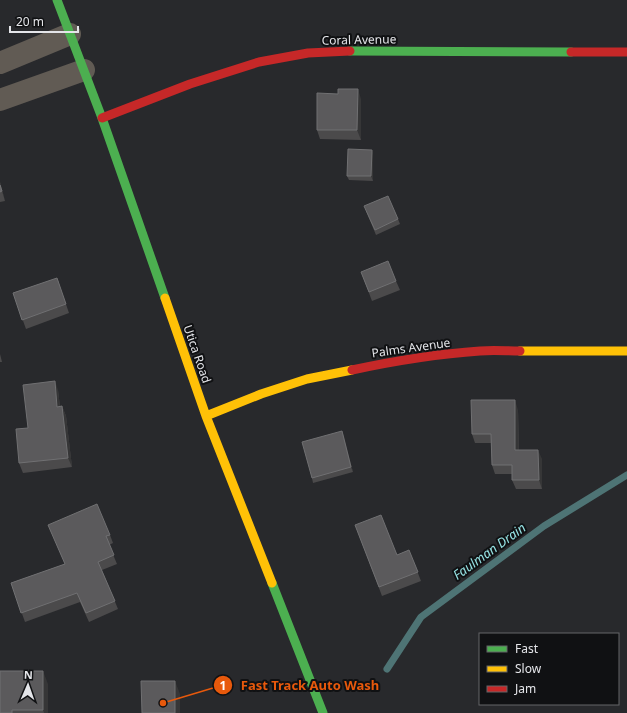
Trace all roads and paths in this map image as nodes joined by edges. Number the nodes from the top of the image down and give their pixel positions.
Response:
1 (57, 0) edge
2 (70, 34) junction
3 (627, 52) edge
4 (0, 63) edge
5 (84, 70) junction
6 (0, 100) edge
7 (102, 118) junction
8 (627, 351) edge
9 (206, 416) junction
10 (323, 713) edge

1 - 2 street, Utica Road
2 - 4 street
2 - 5 street, Utica Road
3 - 7 street, Coral Avenue
5 - 6 street
5 - 7 street, Utica Road
7 - 9 street, Utica Road
8 - 9 street, Palms Avenue
9 - 10 street, Utica Road

